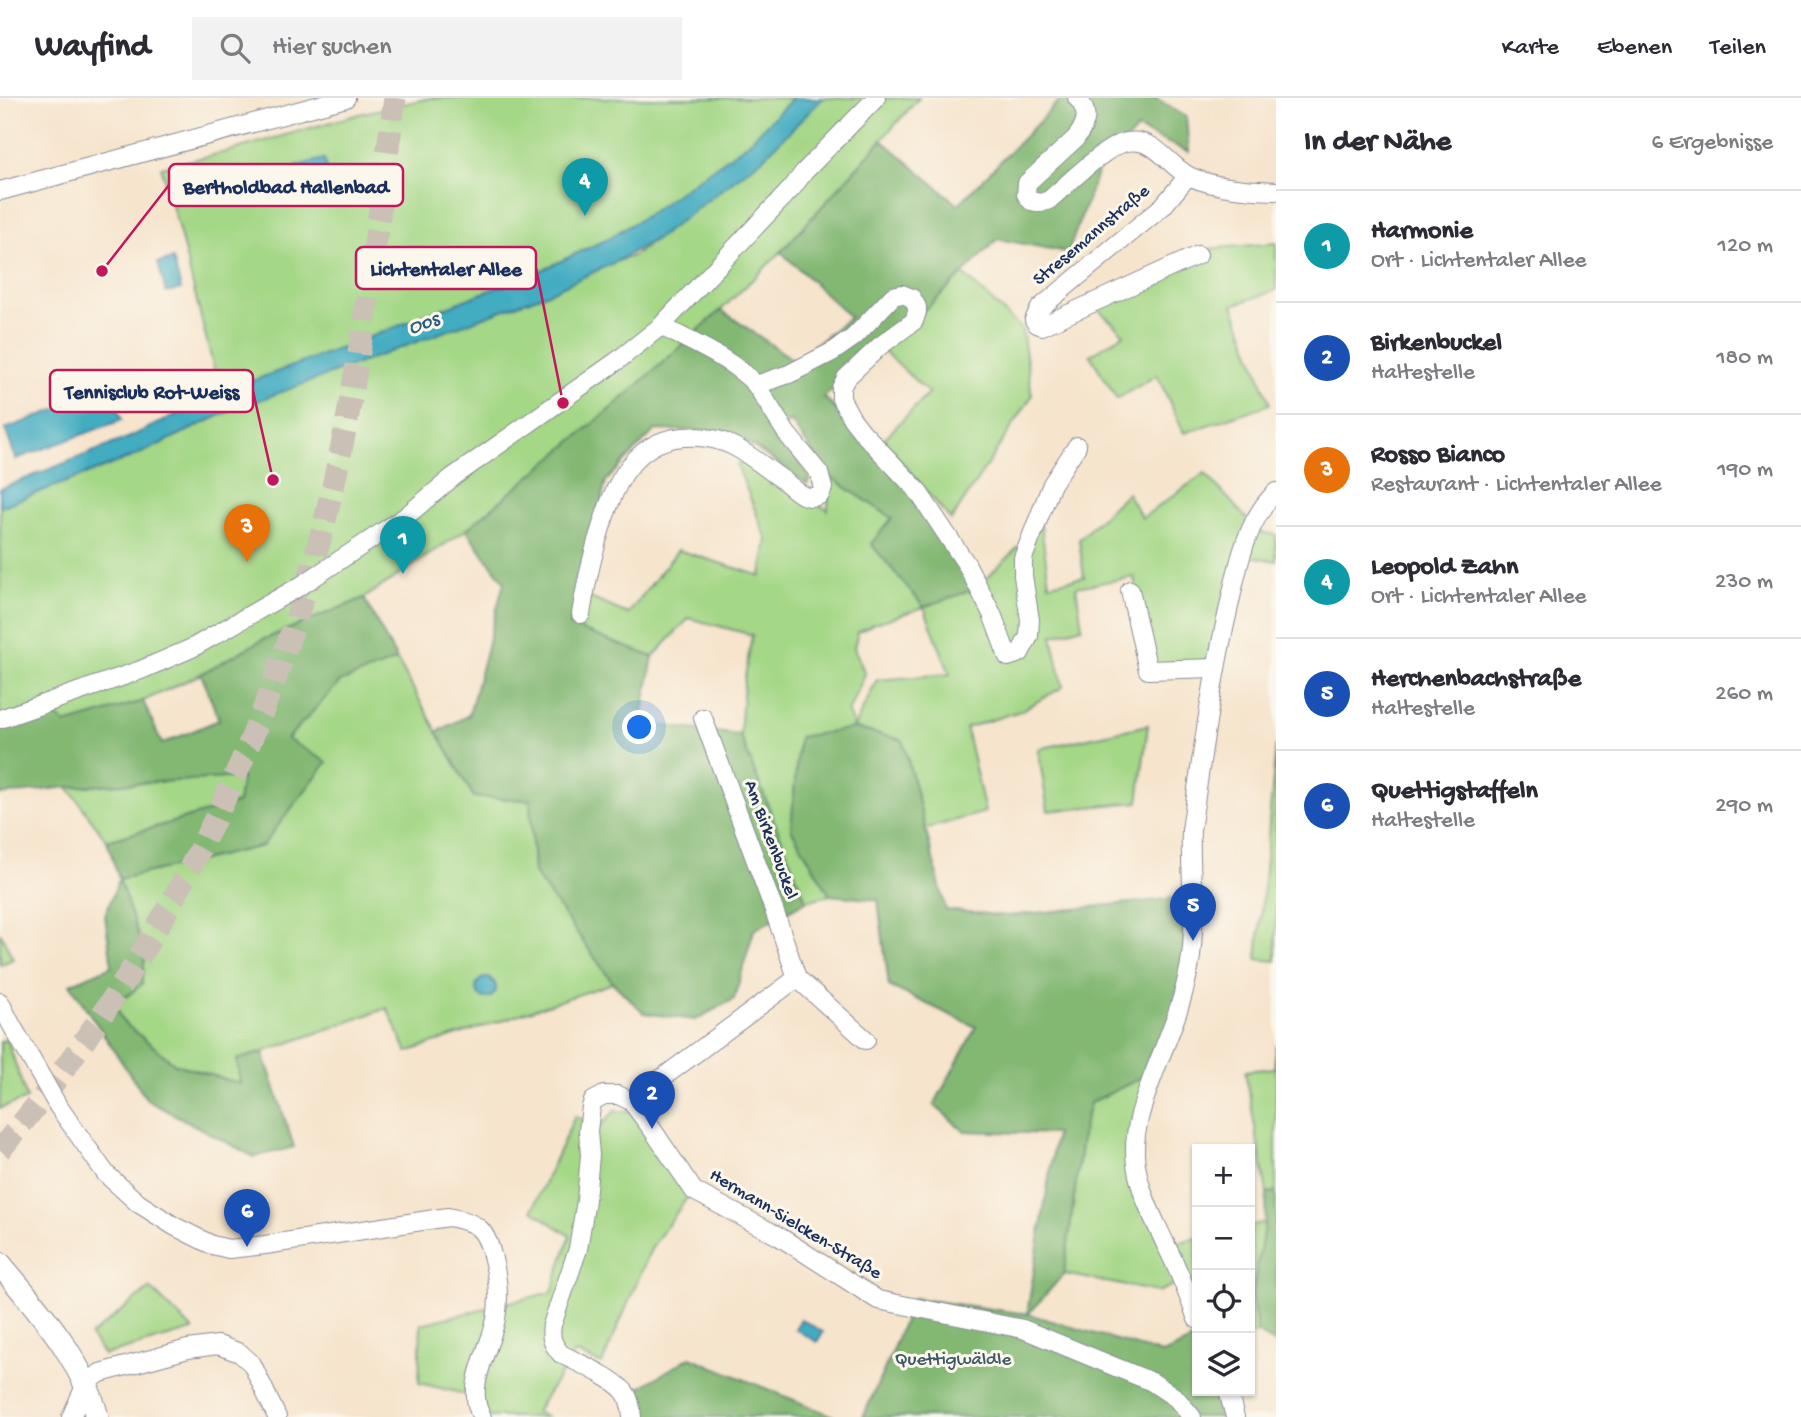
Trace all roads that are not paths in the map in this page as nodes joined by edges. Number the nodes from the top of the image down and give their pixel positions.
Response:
1 (346, 98) edge
2 (876, 98) edge
3 (1077, 98) edge
4 (1188, 176) junction
5 (0, 191) edge
6 (1276, 191) edge
7 (1198, 255) dead end
8 (661, 326) junction
9 (756, 385) junction
10 (1077, 446) dead end
11 (1276, 492) edge
12 (1130, 590) dead end
13 (581, 614) dead end
14 (1216, 667) junction
15 (703, 718) dead end
16 (0, 719) edge
17 (797, 978) junction
18 (0, 1002) edge
19 (866, 1040) dead end
20 (631, 1101) junction
21 (0, 1264) edge
22 (1192, 1306) edge
23 (86, 1384) junction
24 (1230, 1396) edge
25 (71, 1417) edge
26 (97, 1417) edge
27 (277, 1417) edge
28 (482, 1417) edge
29 (632, 1417) edge
30 (1192, 1417) edge
31 (1236, 1417) edge

1 - 5 street
2 - 8 street
3 - 4 street
4 - 6 street
4 - 7 street, Stresemannstraße
8 - 9 street
8 - 16 street
9 - 10 street
9 - 13 street
11 - 14 street
12 - 14 street
14 - 22 street
15 - 17 street, Am Birkenbuckel
17 - 19 street, Am Birkenbuckel
17 - 20 street
18 - 28 street
20 - 29 street
20 - 30 street, Hermann-Sielcken-Straße
21 - 23 main road
23 - 25 street
23 - 26 main road
23 - 27 street
24 - 31 street

